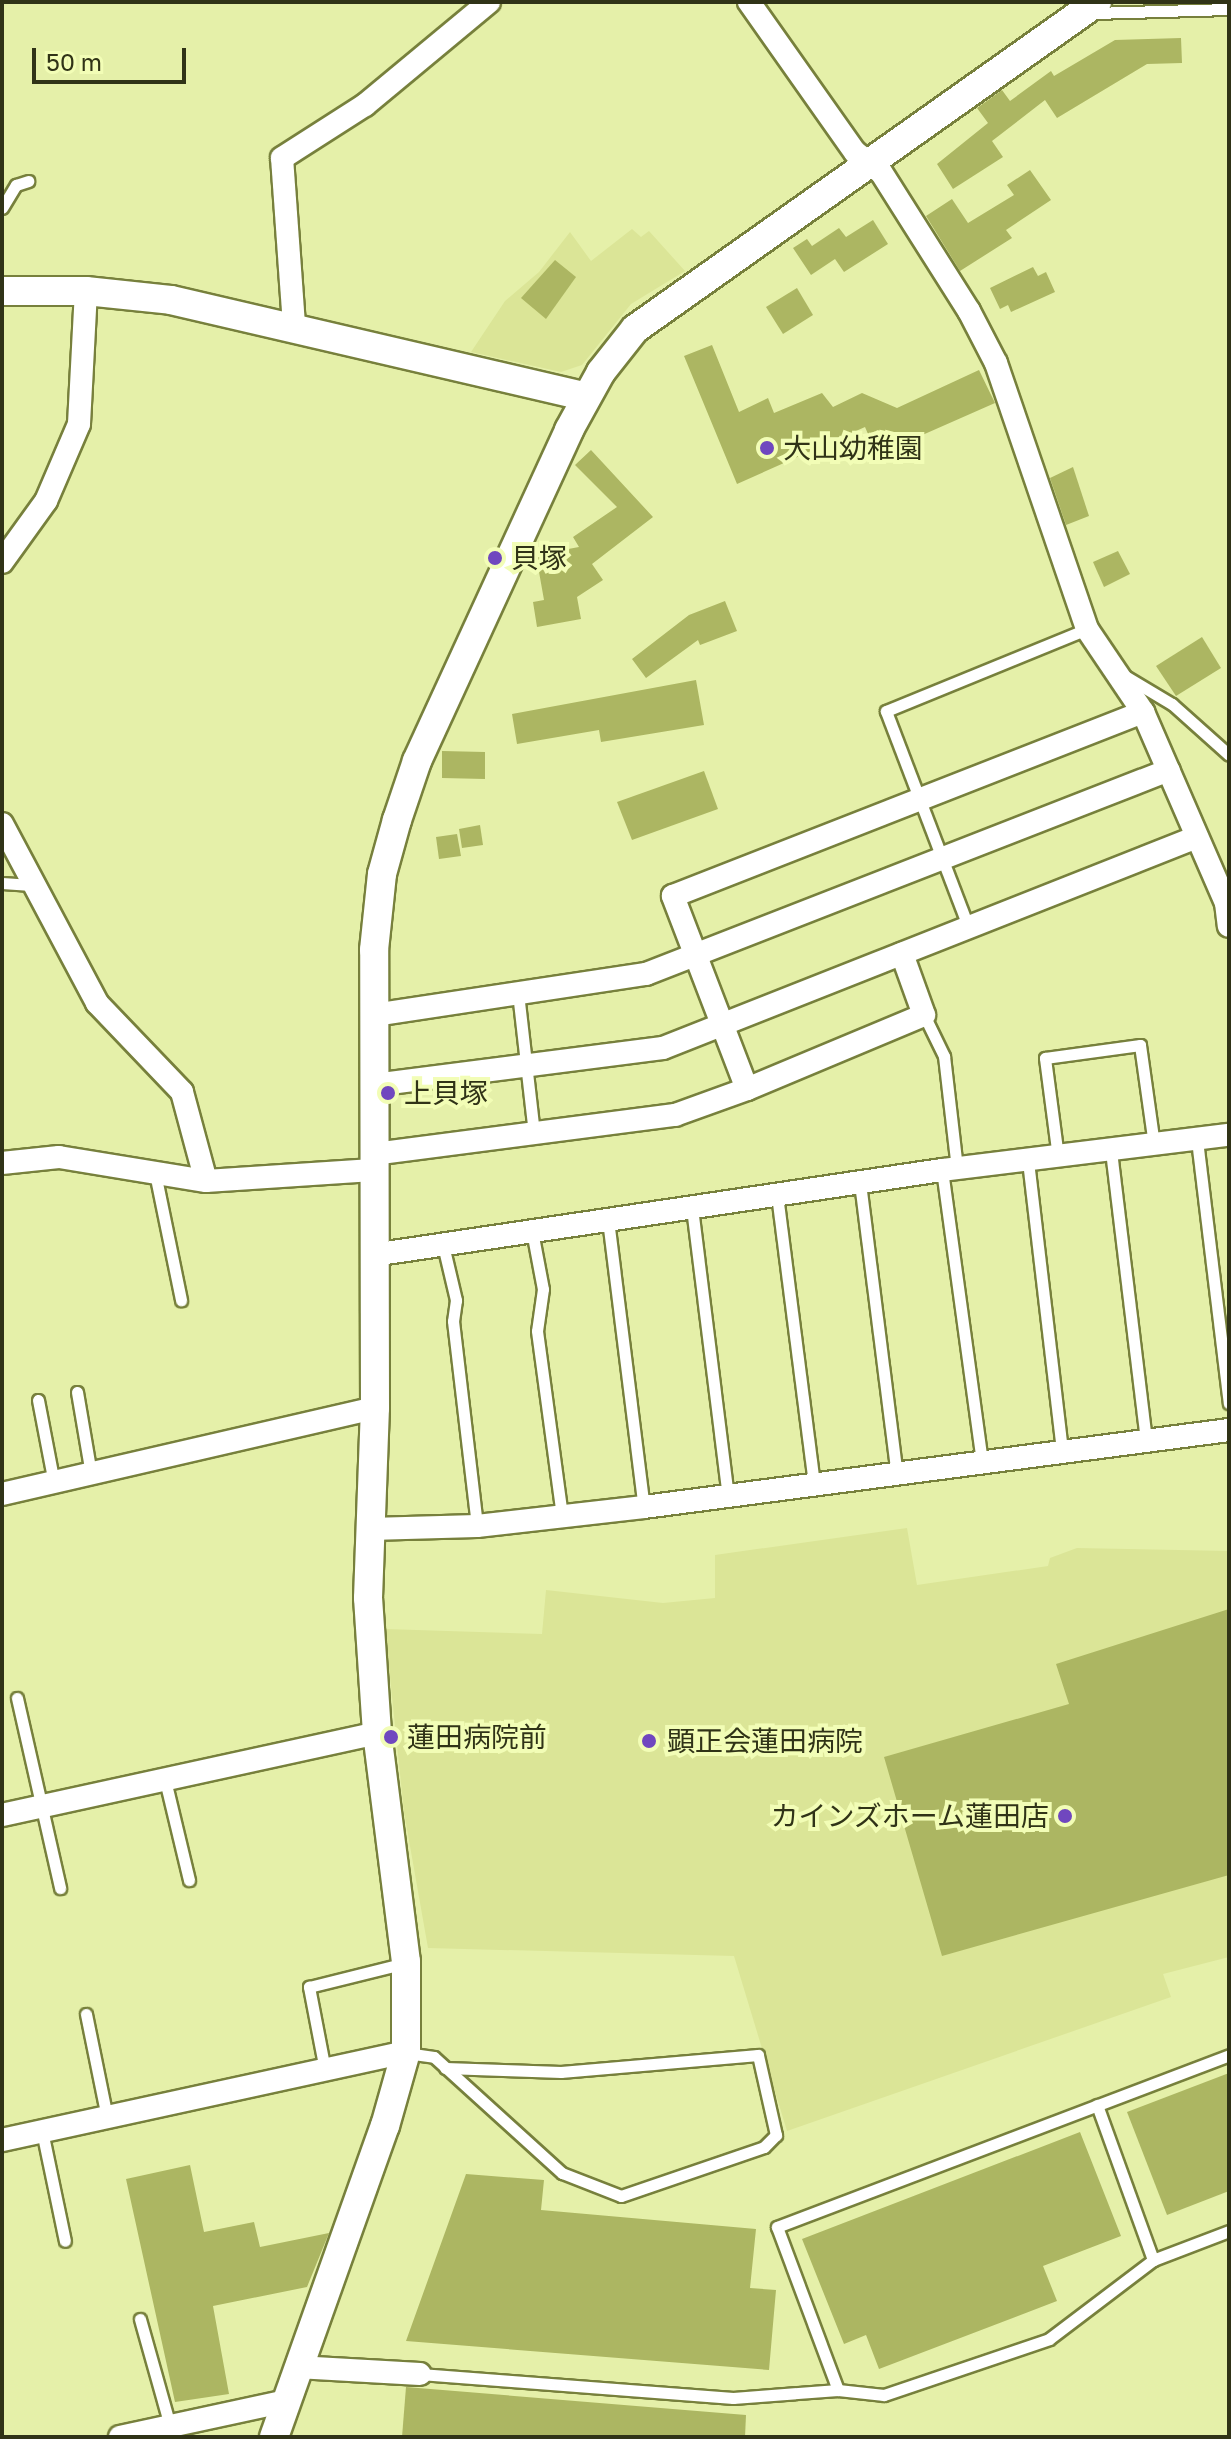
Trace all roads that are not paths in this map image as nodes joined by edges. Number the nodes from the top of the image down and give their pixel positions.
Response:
1 (489, 2) edge
2 (749, 2) edge
3 (1089, 7) edge
4 (1229, 9) edge
5 (867, 160) junction
6 (28, 181) dead end
7 (2, 208) edge
8 (2, 291) edge
9 (86, 291) junction
10 (294, 325) junction
11 (585, 396) junction
12 (2, 562) edge
13 (1087, 629) junction
14 (1121, 674) junction
15 (1143, 712) junction
16 (1229, 755) edge
17 (1169, 770) junction
18 (919, 799) junction
19 (2, 824) edge
20 (1197, 837) junction
21 (942, 859) junction
22 (2, 883) edge
23 (31, 885) junction
24 (968, 926) junction
25 (1229, 926) edge
26 (902, 954) junction
27 (697, 957) junction
28 (518, 993) junction
29 (374, 1015) junction
30 (924, 1015) junction
31 (722, 1024) junction
32 (526, 1065) junction
33 (374, 1085) junction
34 (747, 1089) junction
35 (534, 1135) junction
36 (1229, 1135) edge
37 (1197, 1140) junction
38 (1155, 1146) junction
39 (1111, 1151) junction
40 (1058, 1157) junction
41 (1028, 1161) junction
42 (374, 1162) junction
43 (2, 1163) edge
44 (949, 1170) junction
45 (155, 1172) junction
46 (206, 1181) junction
47 (860, 1183) junction
48 (777, 1195) junction
49 (692, 1208) junction
50 (608, 1220) junction
51 (532, 1231) junction
52 (443, 1245) junction
53 (373, 1255) junction
54 (181, 1300) dead end
55 (77, 1392) dead end
56 (38, 1400) dead end
57 (1229, 1403) edge
58 (375, 1408) junction
59 (1229, 1430) edge
60 (1146, 1441) junction
61 (1062, 1452) junction
62 (982, 1463) junction
63 (897, 1474) junction
64 (91, 1475) junction
65 (54, 1483) junction
66 (814, 1485) junction
67 (2, 1494) edge
68 (728, 1496) junction
69 (644, 1507) junction
70 (562, 1516) junction
71 (477, 1526) junction
72 (370, 1529) junction
73 (17, 1698) dead end
74 (377, 1733) junction
75 (165, 1780) junction
76 (42, 1805) junction
77 (2, 1815) edge
78 (189, 1880) dead end
79 (60, 1888) dead end
80 (406, 1962) junction
81 (86, 2014) dead end
82 (406, 2052) junction
83 (1229, 2055) edge
84 (445, 2068) junction
85 (325, 2070) junction
86 (1097, 2105) junction
87 (107, 2117) junction
88 (42, 2131) junction
89 (2, 2140) edge
90 (1229, 2231) edge
91 (65, 2241) dead end
92 (1153, 2260) junction
93 (140, 2319) dead end
94 (297, 2367) junction
95 (420, 2374) joint
96 (838, 2390) junction
97 (286, 2401) junction
98 (170, 2426) junction
99 (120, 2437) edge
100 (274, 2437) edge

1 - 10 street
2 - 5 street
3 - 4 lane
3 - 5 street
5 - 11 street
5 - 13 street
6 - 7 lane
8 - 9 street
9 - 10 street
9 - 12 street
10 - 11 street
11 - 29 street
13 - 14 street
13 - 18 lane
14 - 15 street
14 - 16 lane
15 - 17 street
15 - 18 street
17 - 20 street
17 - 21 street
18 - 21 lane
18 - 27 street
19 - 23 street
20 - 24 street
20 - 25 street
21 - 24 lane
21 - 27 street
22 - 23 lane
23 - 46 street
24 - 26 street
26 - 30 street
26 - 31 street
27 - 28 street
27 - 31 street
28 - 29 street
28 - 32 lane
29 - 33 street
30 - 34 street
30 - 44 lane
31 - 32 street
31 - 34 street
32 - 33 street
32 - 35 lane
33 - 42 street
34 - 35 street
35 - 42 street
36 - 37 street
37 - 38 street
37 - 57 lane
38 - 39 street
38 - 40 lane
39 - 40 street
39 - 60 lane
40 - 41 street
41 - 44 street
41 - 61 lane
42 - 46 street
42 - 53 street
43 - 45 street
44 - 47 street
44 - 62 lane
45 - 46 street
45 - 54 lane
47 - 48 street
47 - 63 lane
48 - 49 street
48 - 66 lane
49 - 50 street
49 - 68 lane
50 - 51 street
50 - 69 lane
51 - 52 street
51 - 70 lane
52 - 53 street
52 - 71 lane
53 - 58 street
55 - 64 lane
56 - 65 lane
58 - 64 street
58 - 72 street
59 - 60 street
60 - 61 street
61 - 62 street
62 - 63 street
63 - 66 street
64 - 65 street
65 - 67 street
66 - 68 street
68 - 69 street
69 - 70 street
70 - 71 street
71 - 72 street
72 - 74 street
73 - 76 lane
74 - 75 street
74 - 80 street
75 - 76 street
75 - 78 lane
76 - 77 street
76 - 79 lane
80 - 82 street
80 - 85 lane
81 - 87 lane
82 - 84 lane
82 - 85 street
82 - 94 street
83 - 86 lane
84 - 84 lane
85 - 87 street
86 - 92 lane
86 - 96 lane
87 - 88 street
88 - 89 street
88 - 91 lane
90 - 92 lane
92 - 96 lane
93 - 98 lane
94 - 95 street
94 - 97 street
95 - 96 lane
97 - 98 street
97 - 100 street
98 - 99 street

